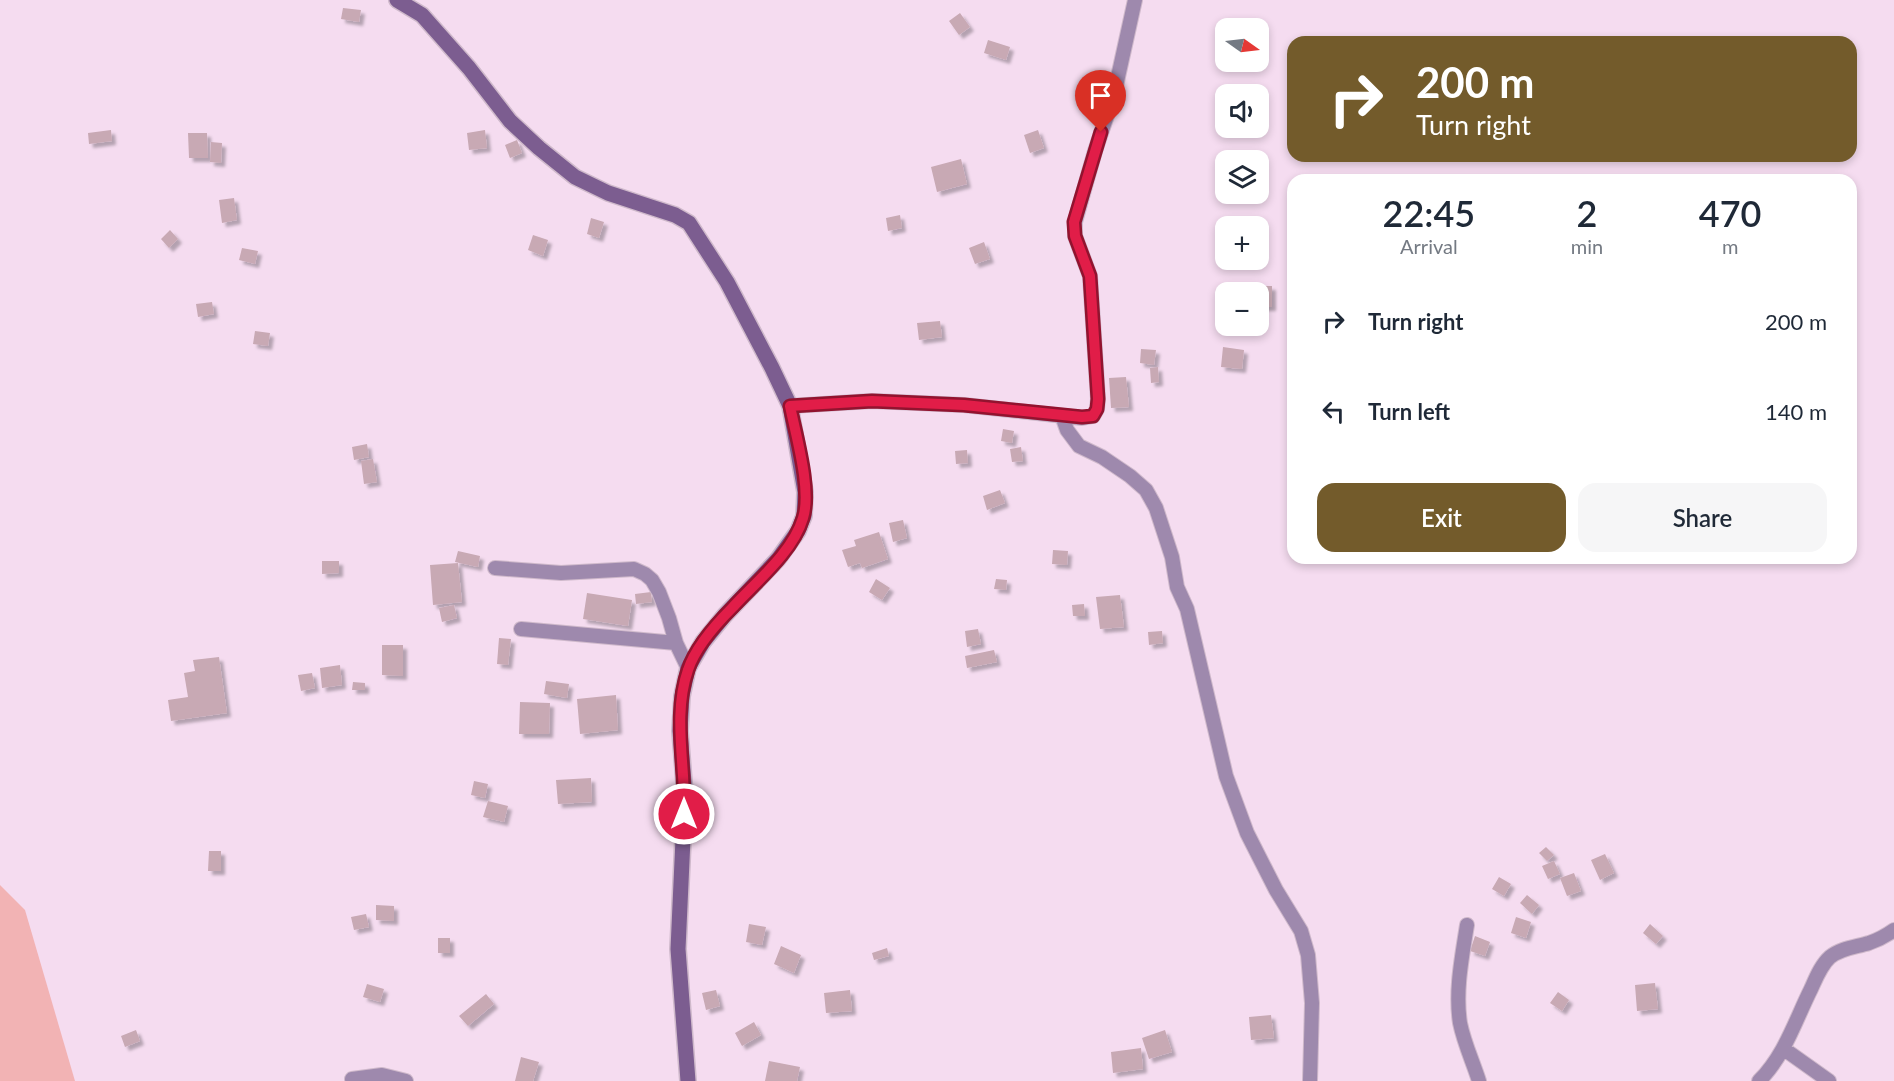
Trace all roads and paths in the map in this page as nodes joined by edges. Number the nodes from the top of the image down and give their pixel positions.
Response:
1 (397, 0) edge
2 (1135, 0) edge
3 (790, 406) junction
4 (1062, 416) junction
5 (495, 568) dead end
6 (522, 629) dead end
7 (676, 643) junction
8 (688, 668) junction
9 (1467, 926) dead end
10 (1894, 930) edge
11 (1784, 1049) junction
12 (352, 1079) dead end
13 (406, 1081) edge
14 (688, 1081) edge
15 (1311, 1081) edge
16 (1479, 1081) edge
17 (1759, 1081) edge
18 (1829, 1081) edge

1 - 3 street
2 - 4 street
3 - 4 street
3 - 8 street
4 - 15 street
5 - 7 street
6 - 7 street
7 - 8 street
8 - 14 street
9 - 16 street
10 - 11 street
11 - 17 street
11 - 18 street
12 - 13 street

